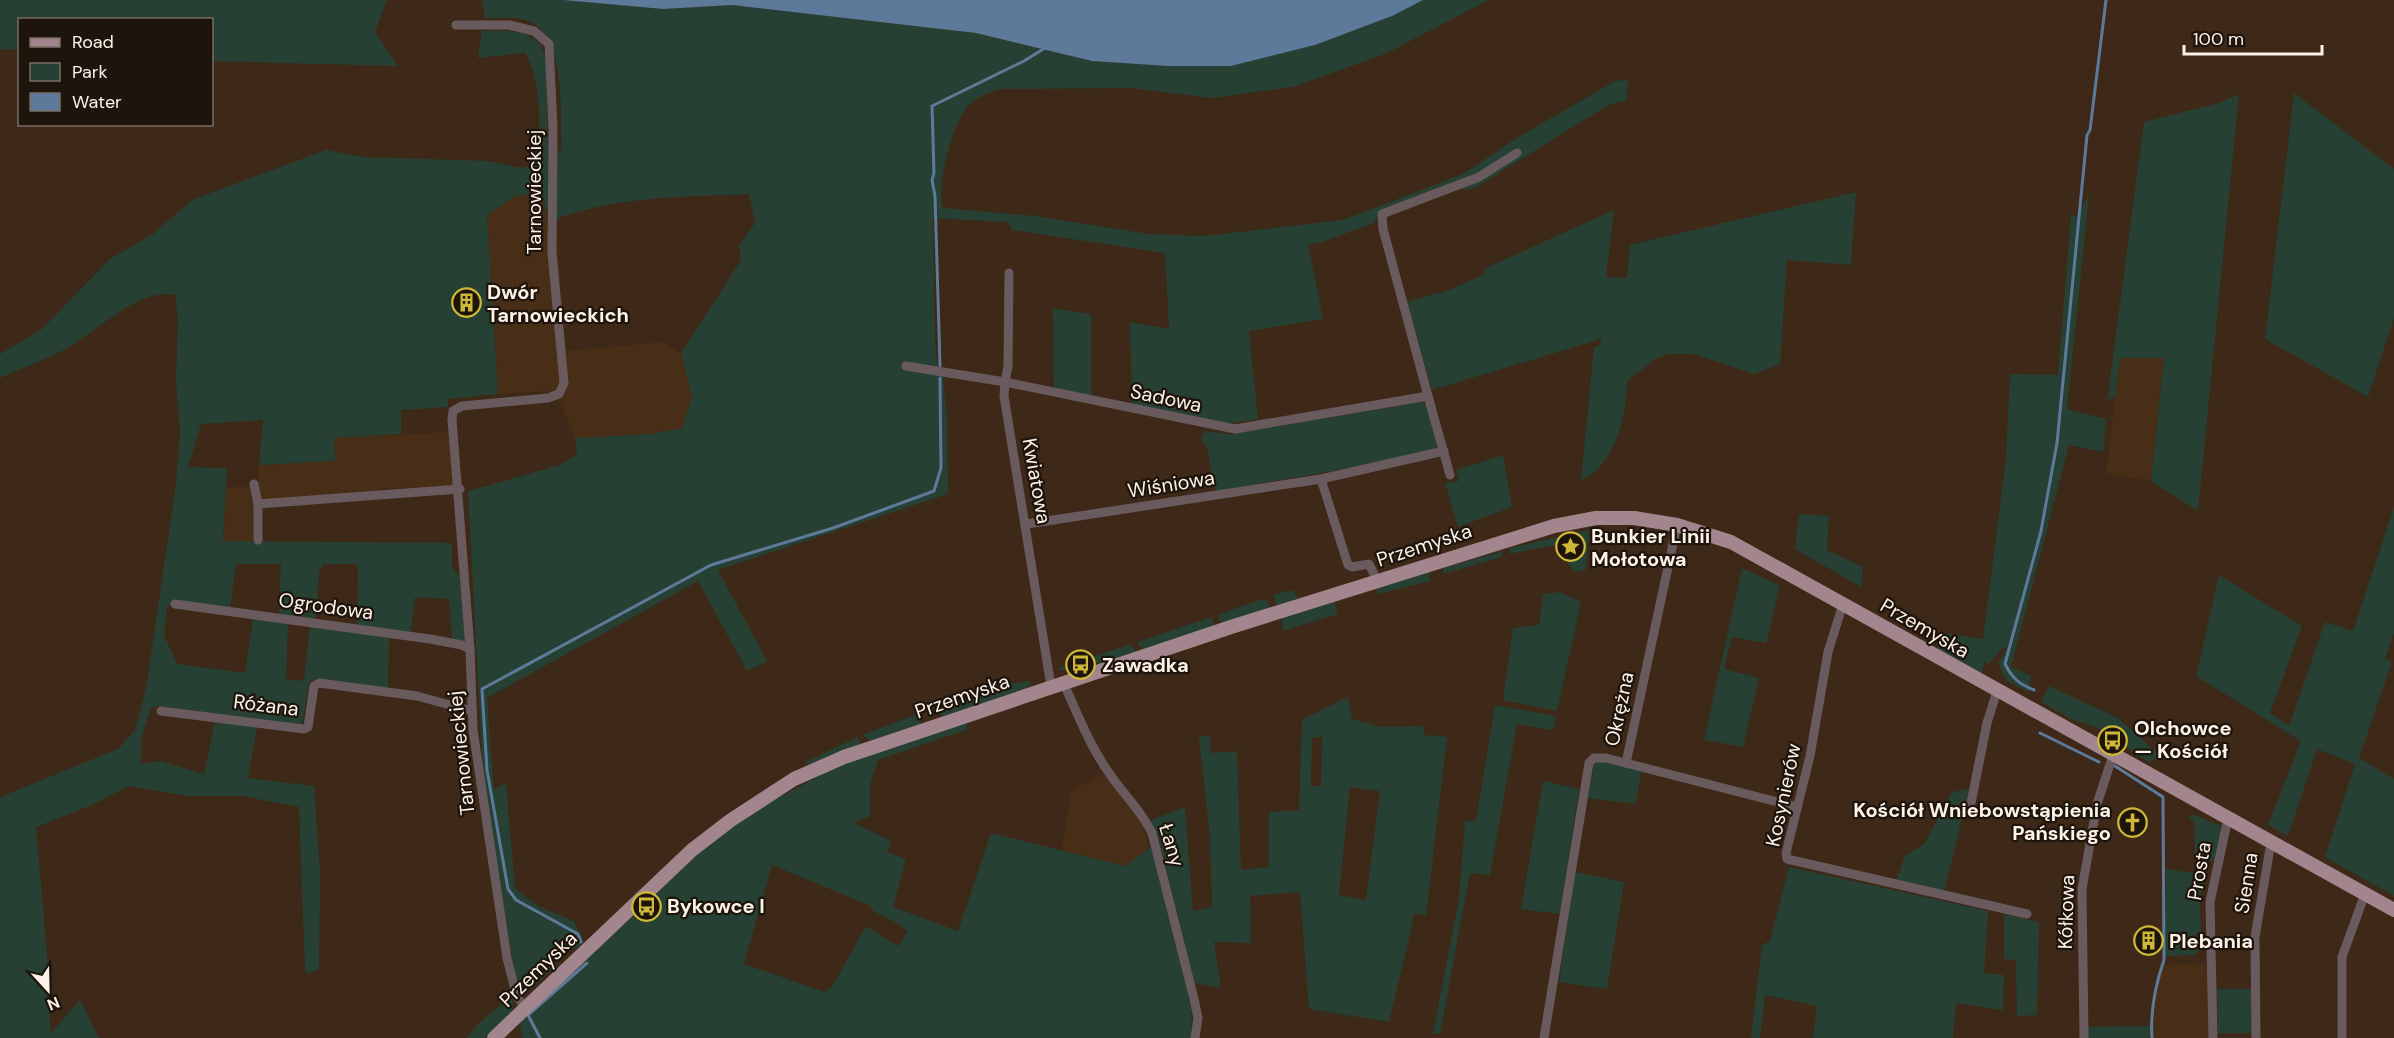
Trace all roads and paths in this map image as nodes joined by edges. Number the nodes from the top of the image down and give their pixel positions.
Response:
1 (456, 25) dead end
2 (1517, 153) dead end
3 (1009, 273) dead end
4 (906, 366) dead end
5 (1005, 382) junction
6 (1428, 396) junction
7 (1444, 451) junction
8 (1450, 475) dead end
9 (1321, 479) junction
10 (254, 484) dead end
11 (460, 489) junction
12 (258, 504) junction
13 (1027, 524) junction
14 (1677, 525) junction
15 (258, 540) dead end
16 (1377, 580) junction
17 (175, 604) dead end
18 (1843, 604) junction
19 (470, 649) junction
20 (1057, 684) junction
21 (1997, 691) junction
22 (161, 711) dead end
23 (472, 711) junction
24 (2114, 754) junction
25 (1626, 763) junction
26 (1971, 803) dead end
27 (1797, 807) junction
28 (2228, 818) junction
29 (2271, 842) junction
30 (2365, 894) junction
31 (2394, 910) edge
32 (2027, 914) dead end
33 (526, 1008) junction
34 (494, 1038) edge
35 (1196, 1038) edge
36 (1544, 1038) edge
37 (2084, 1038) edge
38 (2213, 1038) edge
39 (2256, 1038) edge
40 (2342, 1038) edge

1 - 11 street, Tarnowieckiej
2 - 6 street
3 - 5 street
4 - 5 street
5 - 6 street, Sadowa
5 - 13 street, Kwiatowa
6 - 7 street
7 - 8 street
7 - 9 street, Wiśniowa
9 - 13 street, Wiśniowa
9 - 16 street
10 - 12 street
11 - 12 street
11 - 19 street, Tarnowieckiej
12 - 15 street
13 - 20 street, Kwiatowa
14 - 16 main road, Przemyska
14 - 18 main road, Przemyska
14 - 25 street, Okrężna
16 - 20 main road, Przemyska
17 - 19 street, Ogrodowa
18 - 21 main road, Przemyska
18 - 27 street, Kosynierów
19 - 23 street, Tarnowieckiej
20 - 33 main road, Przemyska
20 - 35 street, Łany
21 - 24 main road, Przemyska
21 - 26 street
22 - 23 street, Różana
23 - 33 street, Tarnowieckiej
24 - 28 main road, Przemyska
24 - 37 street, Kółkowa
25 - 27 street, Okrężna
25 - 36 street
27 - 32 street, Kosynierów
28 - 29 main road, Przemyska
28 - 38 street, Prosta
29 - 30 main road, Przemyska
29 - 39 street, Sienna
30 - 31 main road, Przemyska
30 - 40 street
33 - 34 main road, Przemyska

